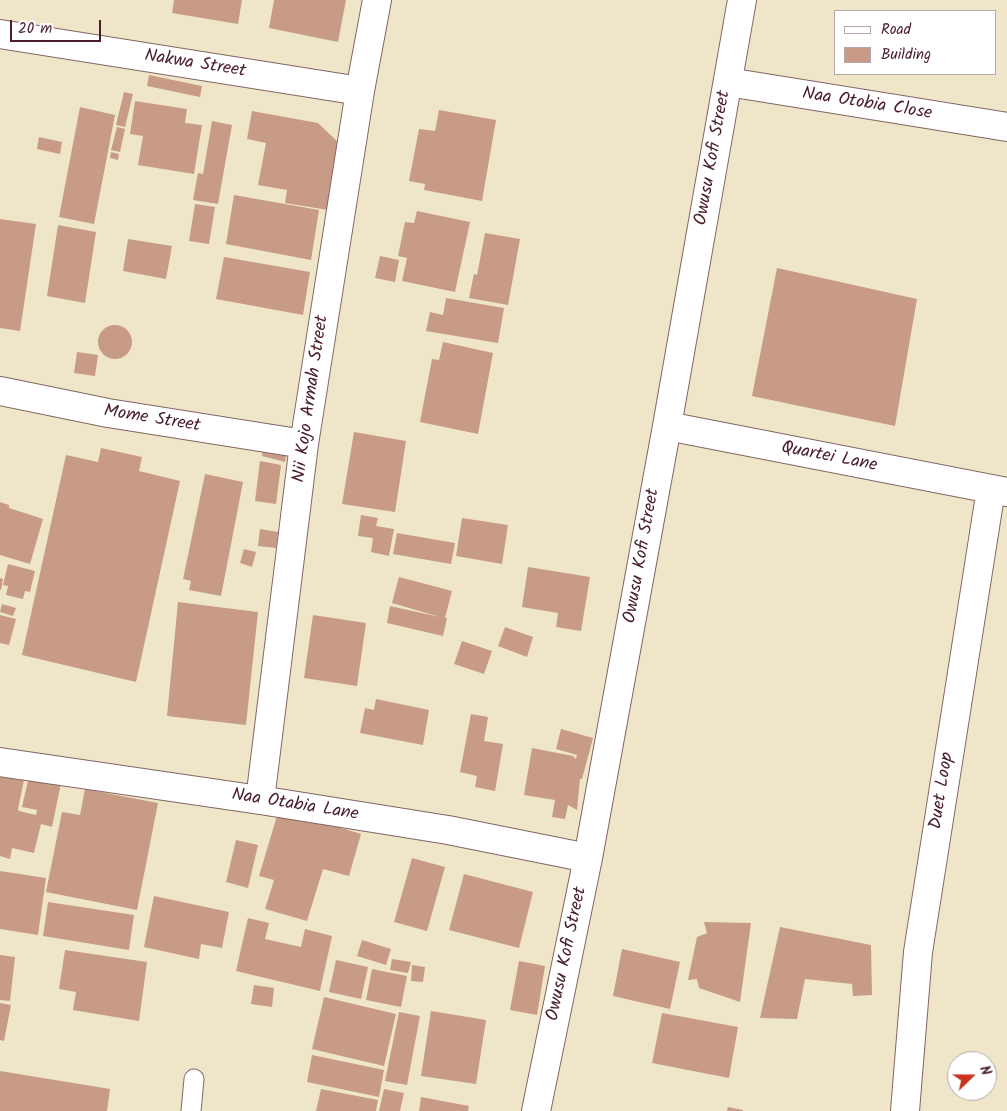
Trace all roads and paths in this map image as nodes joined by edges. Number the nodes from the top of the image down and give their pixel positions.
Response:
1 (377, 0) edge
2 (742, 0) edge
3 (0, 34) edge
4 (728, 82) junction
5 (360, 91) junction
6 (1007, 127) edge
7 (0, 391) edge
8 (667, 426) junction
9 (304, 444) junction
10 (999, 491) edge
11 (0, 762) edge
12 (260, 800) junction
13 (588, 858) junction
14 (194, 1079) dead end
15 (191, 1111) edge
16 (536, 1111) edge
17 (905, 1111) edge

1 - 5 street, Nii Kojo Armah Street
2 - 4 street, Owusu Kofi Street
3 - 5 street, Nakwa Street
4 - 6 street, Naa Otobia Close
4 - 8 street, Owusu Kofi Street
5 - 9 street, Nii Kojo Armah Street
7 - 9 street, Mome Street
8 - 10 street, Quartei Lane
8 - 13 street, Owusu Kofi Street
9 - 12 street, Nii Kojo Armah Street
10 - 17 street, Duet Loop
11 - 12 street, Naa Otabia Lane
12 - 13 street, Naa Otabia Lane
13 - 16 street, Owusu Kofi Street
14 - 15 lane

